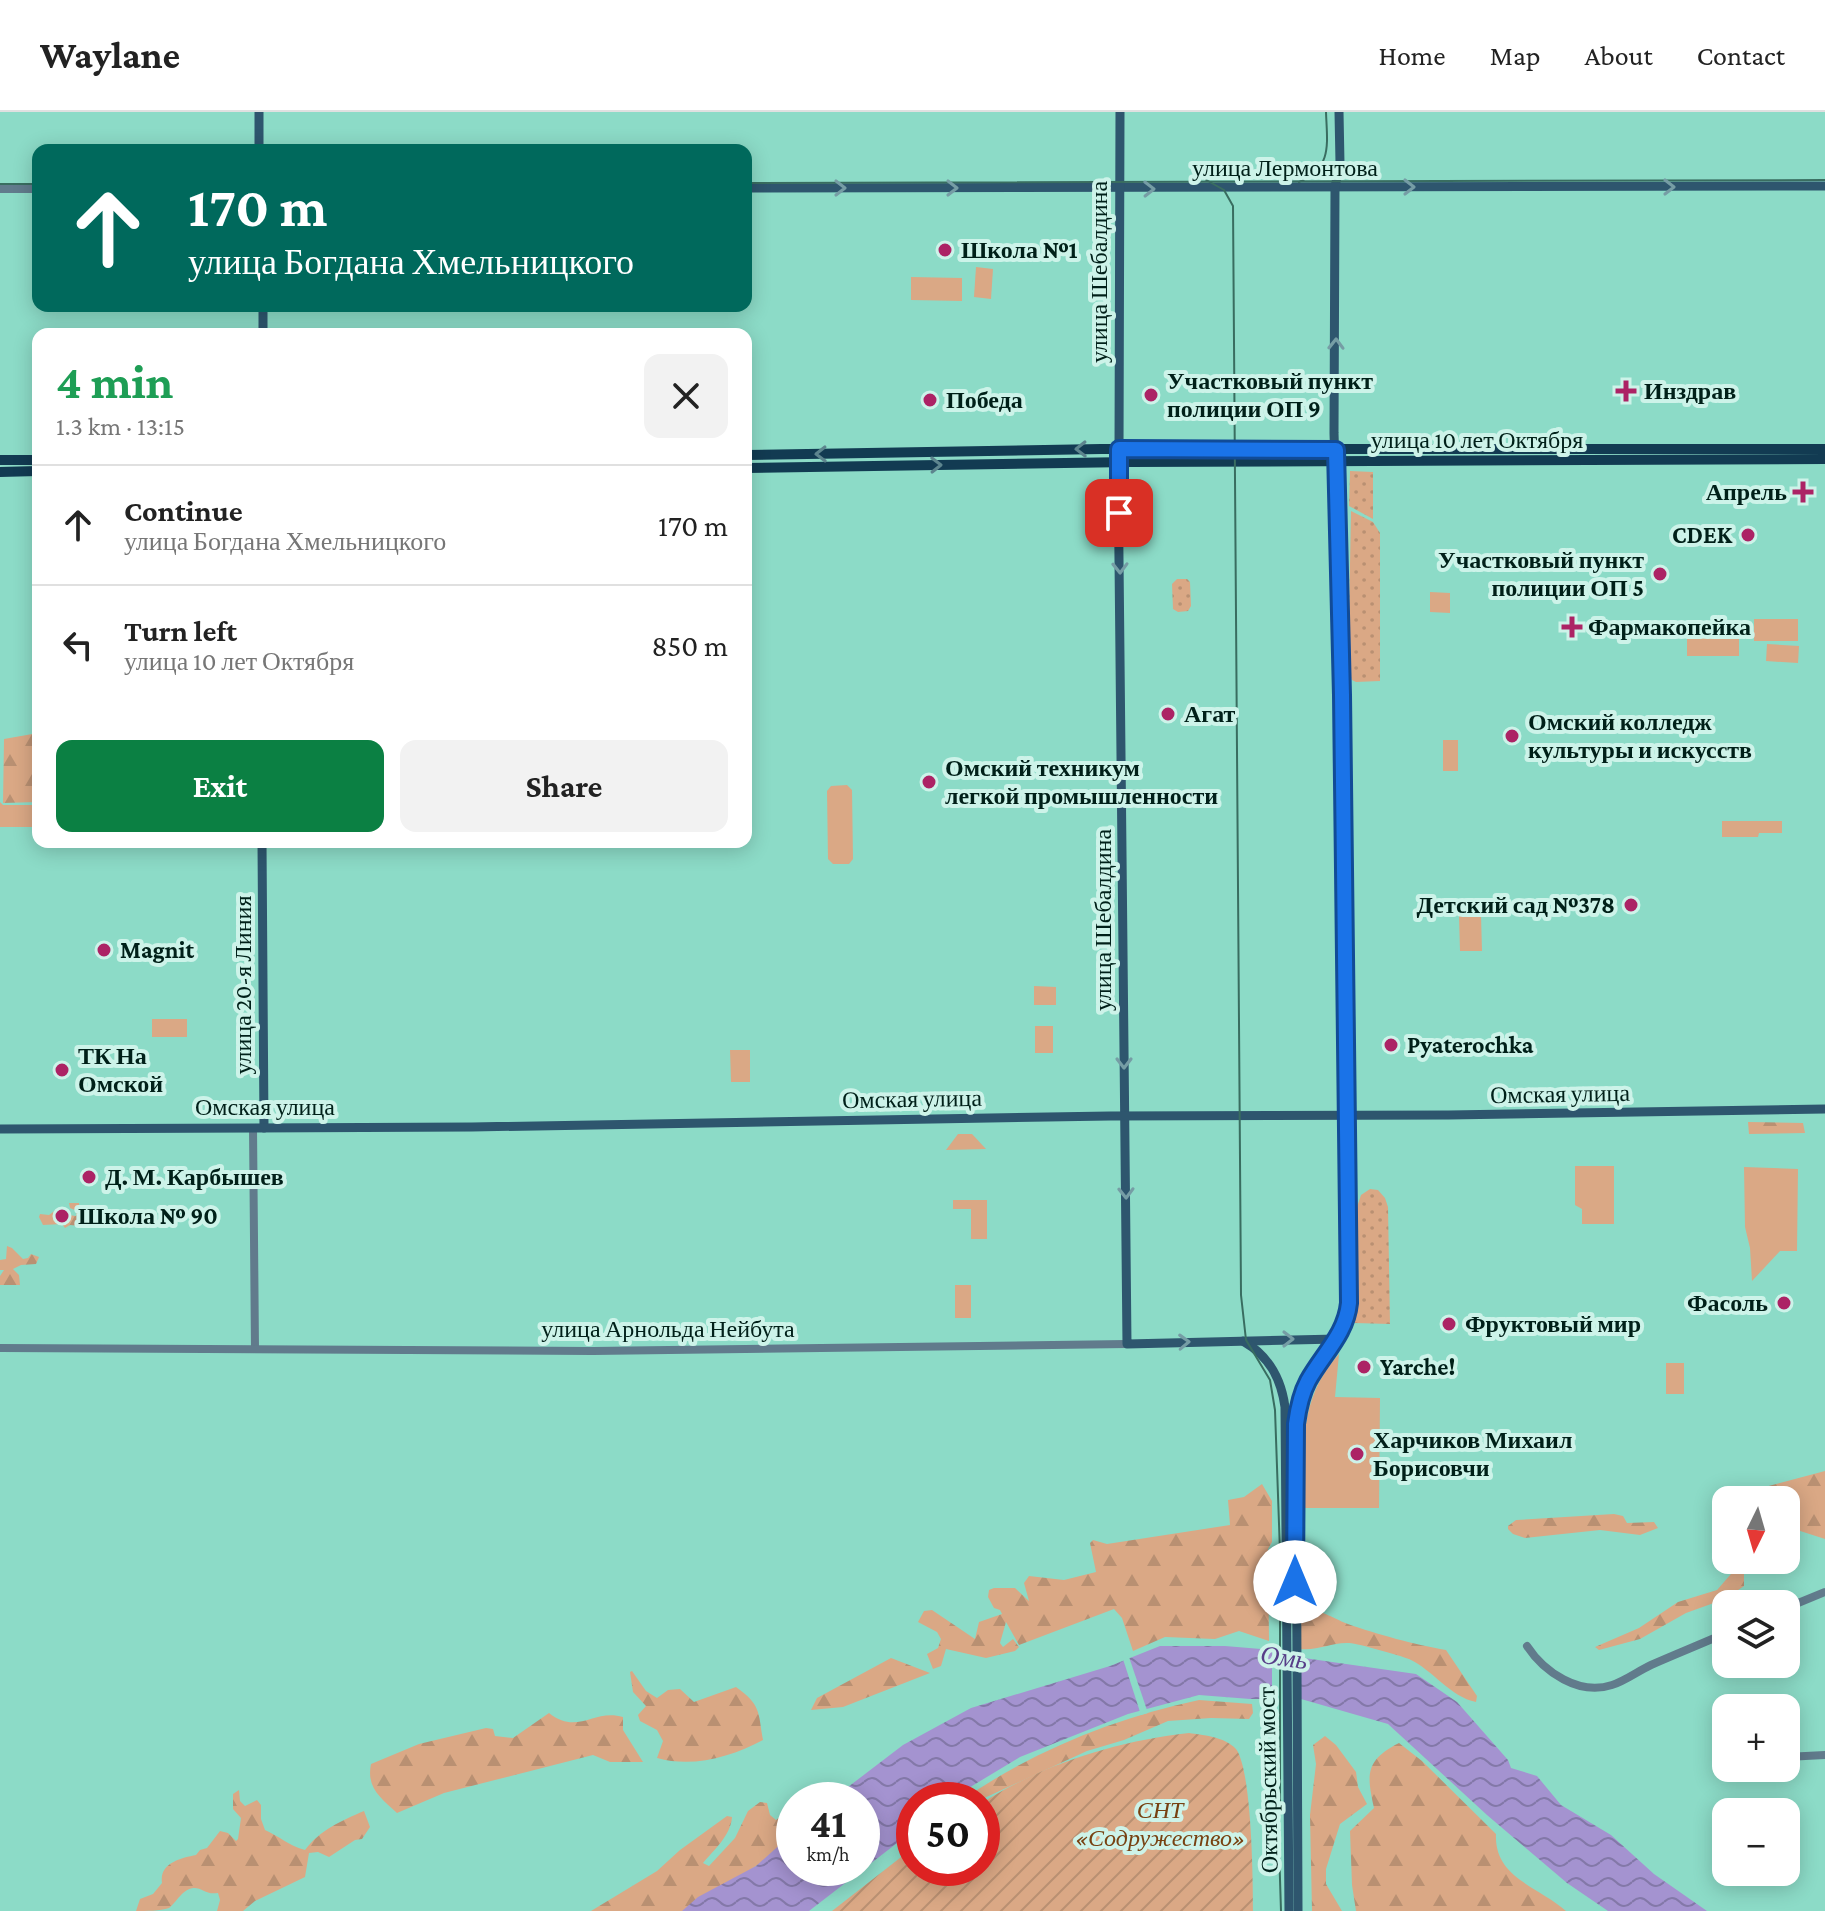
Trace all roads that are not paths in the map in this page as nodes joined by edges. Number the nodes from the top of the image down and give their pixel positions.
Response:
1 (259, 112) edge
2 (1120, 112) edge
3 (1339, 112) edge
4 (259, 144) edge
5 (1825, 186) edge
6 (1335, 187) junction
7 (752, 188) edge
8 (0, 189) edge
9 (32, 189) edge
10 (1120, 189) junction
11 (1119, 449) junction
12 (1825, 449) edge
13 (752, 455) edge
14 (1336, 455) junction
15 (1825, 459) edge
16 (0, 460) edge
17 (32, 460) edge
18 (1118, 462) junction
19 (752, 468) edge
20 (32, 471) edge
21 (0, 472) edge
22 (262, 848) edge
23 (1825, 1109) edge
24 (1125, 1115) junction
25 (1347, 1115) junction
26 (258, 1128) junction
27 (0, 1129) edge
28 (1337, 1339) junction
29 (1240, 1340) junction
30 (1127, 1344) junction
31 (0, 1348) edge
32 (255, 1349) junction
33 (1290, 1552) junction
34 (1825, 1592) edge
35 (1800, 1602) edge
36 (1712, 1639) edge
37 (1527, 1646) dead end
38 (1825, 1755) edge
39 (1800, 1756) edge
40 (1289, 1911) edge
41 (1298, 1911) edge

1 - 4 main road
2 - 10 main road, улица Шебалдина
3 - 6 main road
6 -> 5 main road, улица Лермонтова
10 -> 6 main road, улица Лермонтова
14 -> 6 main road
7 -> 10 main road, улица Лермонтова
8 - 9 street
10 - 11 main road, улица Шебалдина
11 -> 13 main road, улица 10 лет Октября
11 - 14 main road, улица 10 лет Октября
11 - 18 main road, улица Шебалдина
12 - 14 main road, улица 10 лет Октября
14 - 15 main road, улица 10 лет Октября
14 - 18 main road, улица 10 лет Октября
14 - 25 main road
16 - 17 main road
19 -> 18 main road, улица 10 лет Октября
18 -> 24 main road, улица Шебалдина
20 - 21 main road
22 - 26 main road, улица 20-я Линия
23 - 25 main road, Омская улица
24 - 25 main road, Омская улица
24 - 26 main road, Омская улица
24 -> 30 main road, улица Шебалдина
25 - 28 main road
26 - 27 main road, Омская улица
26 - 32 street, улица 20-я Линия
29 -> 28 main road, улица Арнольда Нейбута
28 - 33 main road
30 -> 29 main road, улица Арнольда Нейбута
29 - 33 main road
30 - 32 street, улица Арнольда Нейбута
31 - 32 street, улица Арнольда Нейбута
33 - 40 main road, Октябрьский мост
33 - 41 main road, Октябрьский мост
34 - 35 street
36 - 37 street
38 - 39 street

